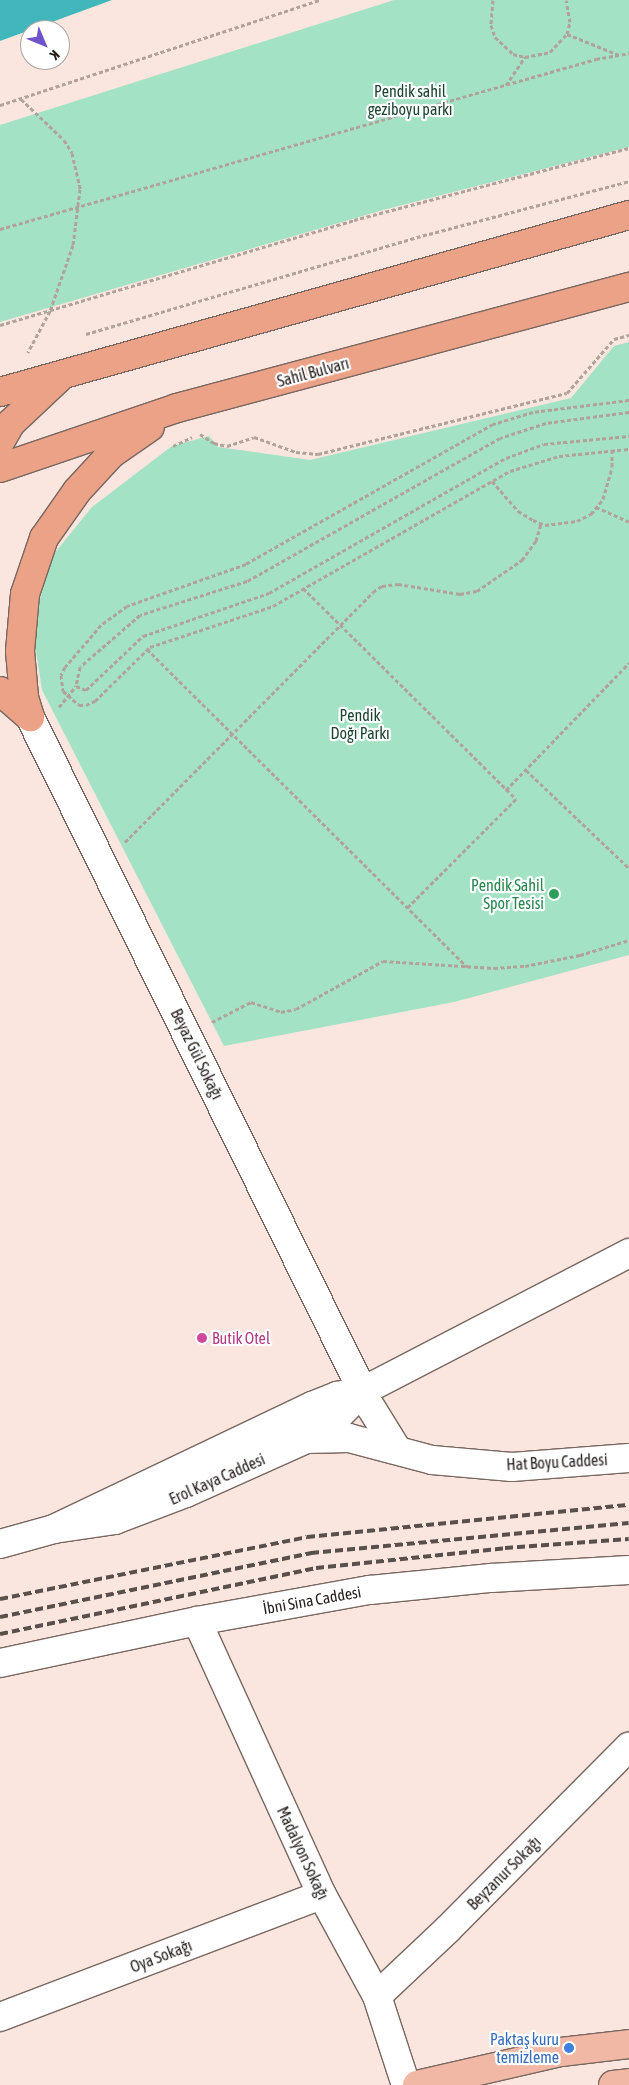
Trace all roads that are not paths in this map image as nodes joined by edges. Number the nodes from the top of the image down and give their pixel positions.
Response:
1 (629, 215) edge
2 (629, 286) edge
3 (68, 371) junction
4 (0, 392) edge
5 (177, 408) junction
6 (0, 442) edge
7 (0, 468) edge
8 (0, 691) edge
9 (30, 717) junction
10 (629, 1253) edge
11 (363, 1391) junction
12 (306, 1439) junction
13 (396, 1448) junction
14 (629, 1458) edge
15 (54, 1529) junction
16 (0, 1544) edge
17 (629, 1570) edge
18 (197, 1621) junction
19 (0, 1663) edge
20 (629, 1747) edge
21 (322, 1895) junction
22 (377, 1996) junction
23 (0, 2017) edge
24 (629, 2044) edge
25 (629, 2083) edge
26 (406, 2085) edge
27 (417, 2085) edge
28 (613, 2085) edge

1 - 3 highway
2 - 5 highway, Sahil Bulvarı
3 - 4 highway
3 - 6 highway
5 - 7 highway, Sahil Bulvarı
5 - 9 highway
8 - 9 highway
9 - 11 street, Beyaz Gül Sokağı
10 - 11 street, Erol Kaya Caddesi
11 - 12 street, Erol Kaya Caddesi
11 - 13 street, Beyaz Gül Sokağı
11 - 15 street, Erol Kaya Caddesi
12 - 13 street, Hat Boyu Caddesi
12 - 15 street, Erol Kaya Caddesi
13 - 14 street, Hat Boyu Caddesi
15 - 16 street, Erol Kaya Caddesi
17 - 18 street, İbni Sina Caddesi
18 - 19 street, İbni Sina Caddesi
18 - 21 street, Madalyon Sokağı
20 - 22 street, Beyzanur Sokağı
21 - 22 street, Madalyon Sokağı
21 - 23 street, Oya Sokağı
22 - 26 street, Madalyon Sokağı
24 - 27 main road
25 - 28 main road

